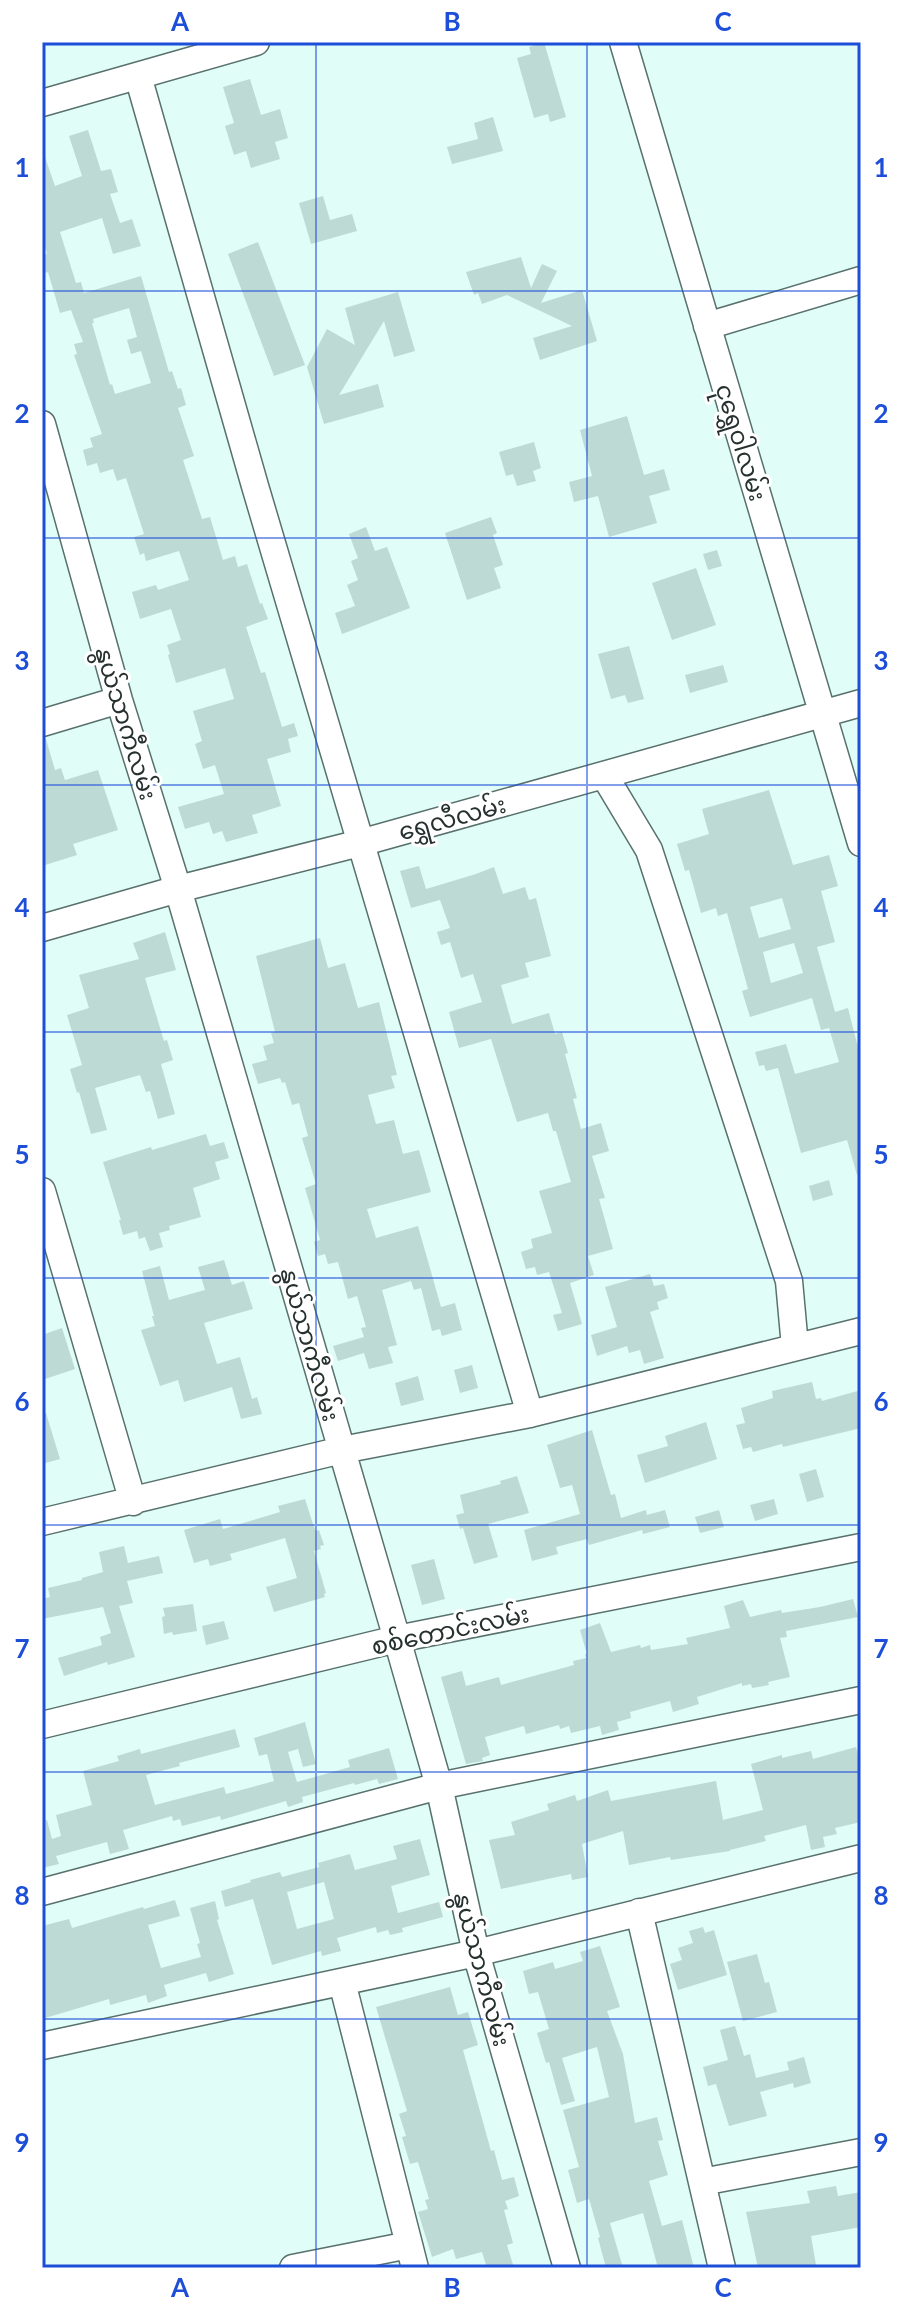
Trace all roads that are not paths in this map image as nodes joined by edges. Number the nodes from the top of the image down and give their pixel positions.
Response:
1 (256, 42) edge
2 (623, 42) edge
3 (138, 76) junction
4 (42, 103) edge
5 (861, 280) edge
6 (707, 326) junction
7 (42, 424) edge
8 (119, 700) junction
9 (861, 703) edge
10 (823, 714) junction
11 (42, 723) edge
12 (604, 775) junction
13 (360, 843) junction
14 (861, 843) edge
15 (178, 889) junction
16 (42, 928) edge
17 (42, 1191) edge
18 (861, 1331) edge
19 (795, 1347) junction
20 (530, 1414) junction
21 (342, 1450) junction
22 (133, 1502) junction
23 (42, 1522) edge
24 (861, 1547) edge
25 (397, 1639) junction
26 (861, 1700) edge
27 (42, 1725) edge
28 (439, 1786) junction
29 (861, 1858) edge
30 (42, 1892) edge
31 (639, 1912) junction
32 (476, 1953) junction
33 (342, 1982) junction
34 (42, 2046) edge
35 (861, 2152) edge
36 (702, 2182) junction
37 (412, 2256) edge
38 (293, 2268) edge
39 (567, 2268) edge
40 (722, 2268) edge

1 - 3 street
2 - 6 street, ငုရွှေဝါလမ်း
3 - 4 street
3 - 13 street
5 - 6 street
6 - 10 street, ငုရွှေဝါလမ်း
7 - 8 street, နွယ်သာကီလမ်း
8 - 11 street
8 - 15 street, နွယ်သာကီလမ်း
9 - 10 street, ရွှေလီလမ်း
10 - 12 street, ရွှေလီလမ်း
10 - 14 street, ငုရွှေဝါလမ်း
12 - 13 street, ရွှေလီလမ်း
12 - 19 street
13 - 15 street, ရွှေလီလမ်း
13 - 20 street
15 - 16 street, ရွှေလီလမ်း
15 - 21 street, နွယ်သာကီလမ်း
17 - 22 street
18 - 19 street
19 - 20 street
20 - 21 street
21 - 22 street
21 - 25 street, နွယ်သာကီလမ်း
22 - 23 street
24 - 25 street, စစ်တောင်းလမ်း
25 - 27 street, စစ်တောင်းလမ်း
25 - 28 street, နွယ်သာကီလမ်း
26 - 28 street
28 - 30 street
28 - 32 street, နွယ်သာကီလမ်း
29 - 31 street
31 - 32 street
31 - 36 street
32 - 33 street
32 - 39 street, နွယ်သာကီလမ်း
33 - 34 street
33 - 37 street
35 - 36 street
36 - 40 street
37 - 38 street

